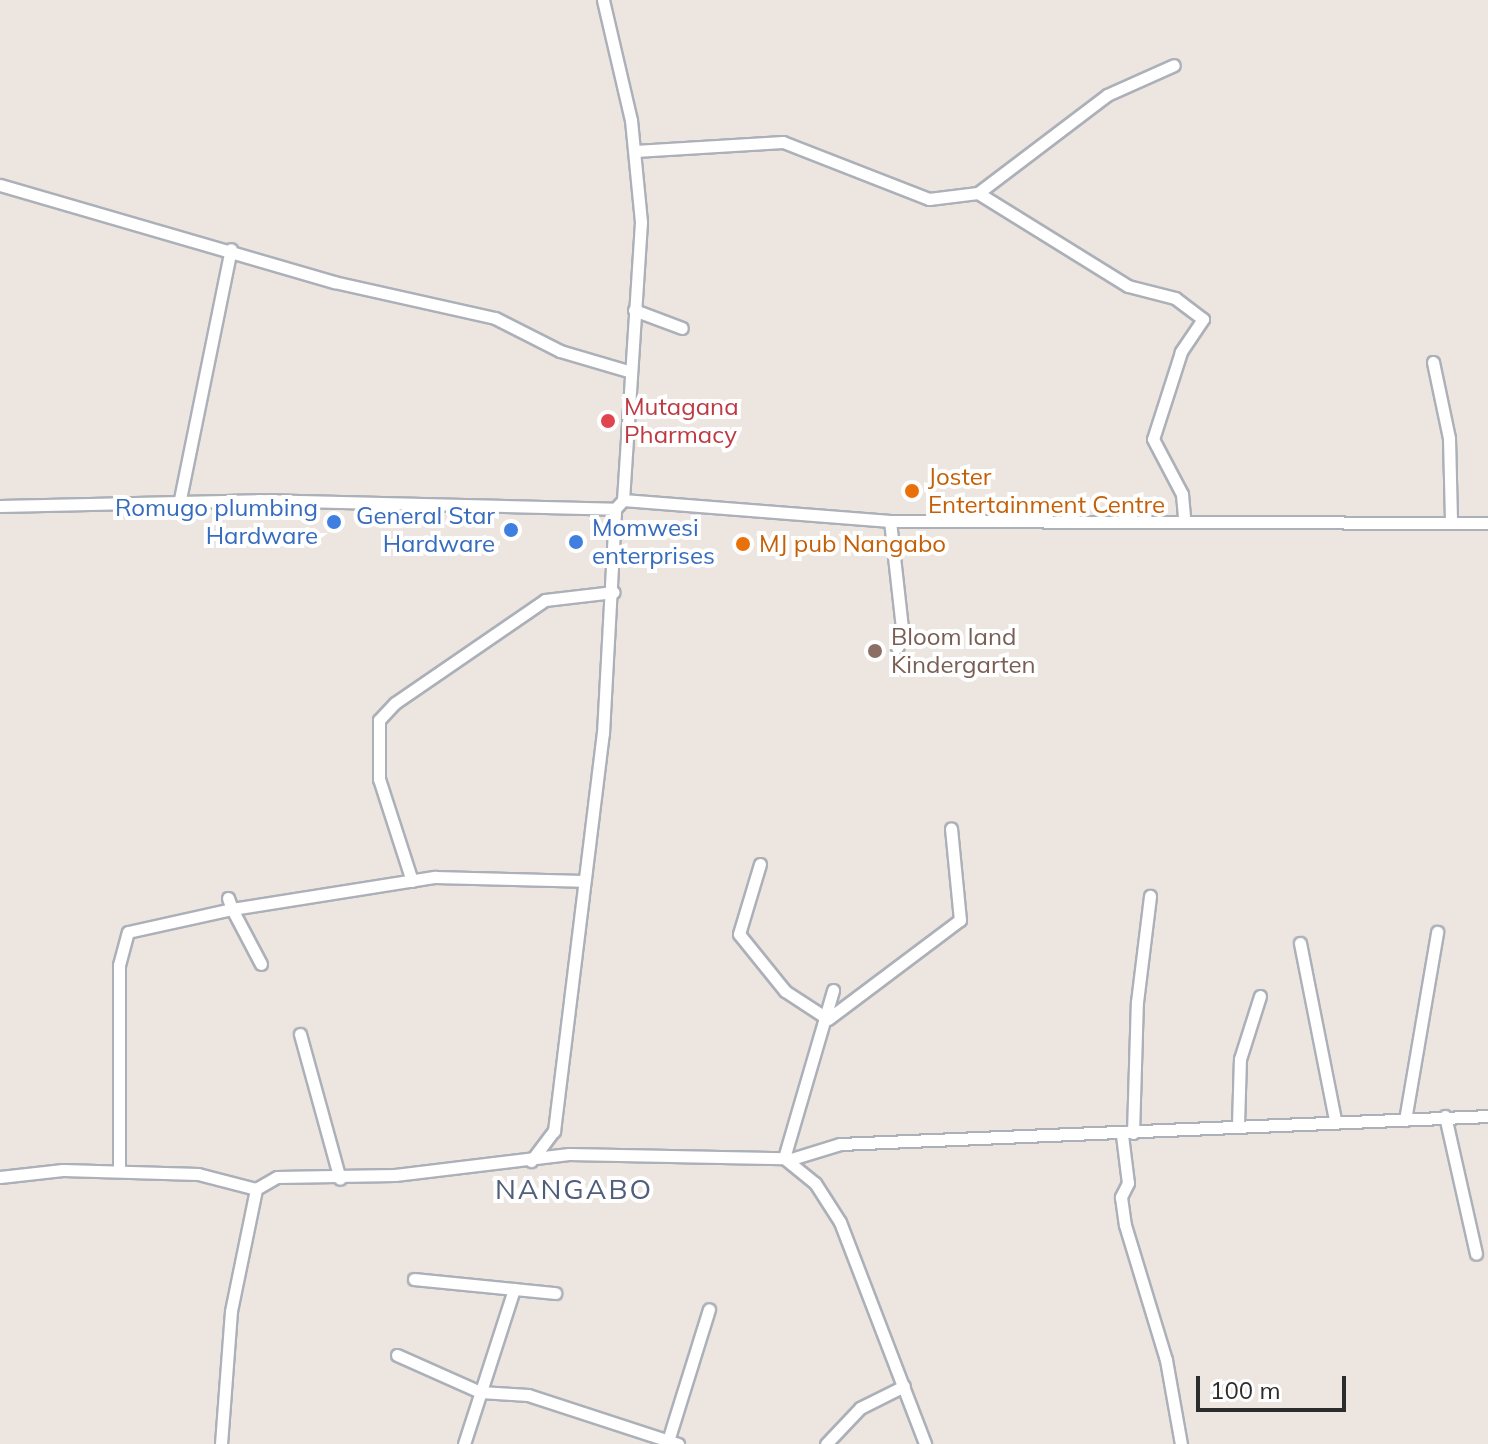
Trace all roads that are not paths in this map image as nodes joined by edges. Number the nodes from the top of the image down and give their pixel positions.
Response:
1 (603, 0) edge
2 (1174, 65) dead end
3 (635, 151) junction
4 (0, 185) edge
5 (978, 193) junction
6 (231, 249) junction
7 (634, 310) junction
8 (682, 328) dead end
9 (1433, 362) dead end
10 (628, 371) junction
11 (179, 504) junction
12 (619, 504) junction
13 (0, 506) edge
14 (1184, 518) junction
15 (890, 521) junction
16 (1451, 522) junction
17 (1488, 523) edge
18 (614, 592) junction
19 (897, 648) dead end
20 (951, 828) dead end
21 (760, 864) dead end
22 (412, 881) junction
23 (583, 881) junction
24 (1150, 896) dead end
25 (230, 904) junction
26 (1437, 932) dead end
27 (1300, 943) dead end
28 (261, 964) dead end
29 (833, 990) dead end
30 (1260, 996) dead end
31 (828, 1019) junction
32 (300, 1034) dead end
33 (1445, 1116) junction
34 (1488, 1116) edge
35 (1335, 1119) junction
36 (1405, 1120) junction
37 (1238, 1125) junction
38 (554, 1131) junction
39 (1128, 1134) junction
40 (569, 1154) junction
41 (786, 1159) junction
42 (531, 1161) junction
43 (119, 1171) junction
44 (0, 1177) edge
45 (340, 1179) junction
46 (256, 1189) junction
47 (1476, 1254) dead end
48 (414, 1279) dead end
49 (514, 1289) junction
50 (555, 1293) dead end
51 (709, 1309) dead end
52 (397, 1355) dead end
53 (904, 1386) junction
54 (480, 1392) junction
55 (671, 1443) edge
56 (221, 1444) edge
57 (464, 1444) edge
58 (826, 1444) edge
59 (925, 1444) edge
60 (1181, 1444) edge

1 - 3 street
2 - 5 street
3 - 5 street
3 - 7 street
4 - 6 street
5 - 14 street
6 - 10 street
6 - 11 street
7 - 8 street
7 - 10 street
9 - 16 street
10 - 12 street
11 - 12 street
11 - 13 street
12 - 15 street
12 - 18 street
14 - 15 street
14 - 16 street
15 - 19 street
16 - 17 street
18 - 22 street
18 - 23 street
20 - 31 street
21 - 31 street
22 - 23 street
22 - 25 street
23 - 38 street
24 - 39 street
25 - 28 street
25 - 43 street
26 - 36 street
27 - 35 street
29 - 31 street
30 - 37 street
31 - 41 street
32 - 45 street
33 - 34 street
33 - 36 street
33 - 47 street
35 - 36 street
35 - 37 street
37 - 39 street
38 - 40 street
38 - 42 street
39 - 41 street
39 - 60 street
40 - 41 street
40 - 42 street
41 - 53 street
42 - 45 street
43 - 44 street
43 - 46 street
45 - 46 street
46 - 56 street
48 - 49 street
49 - 50 street
49 - 54 street
51 - 55 street
52 - 54 street
53 - 58 street
53 - 59 street
54 - 55 street
54 - 57 street

